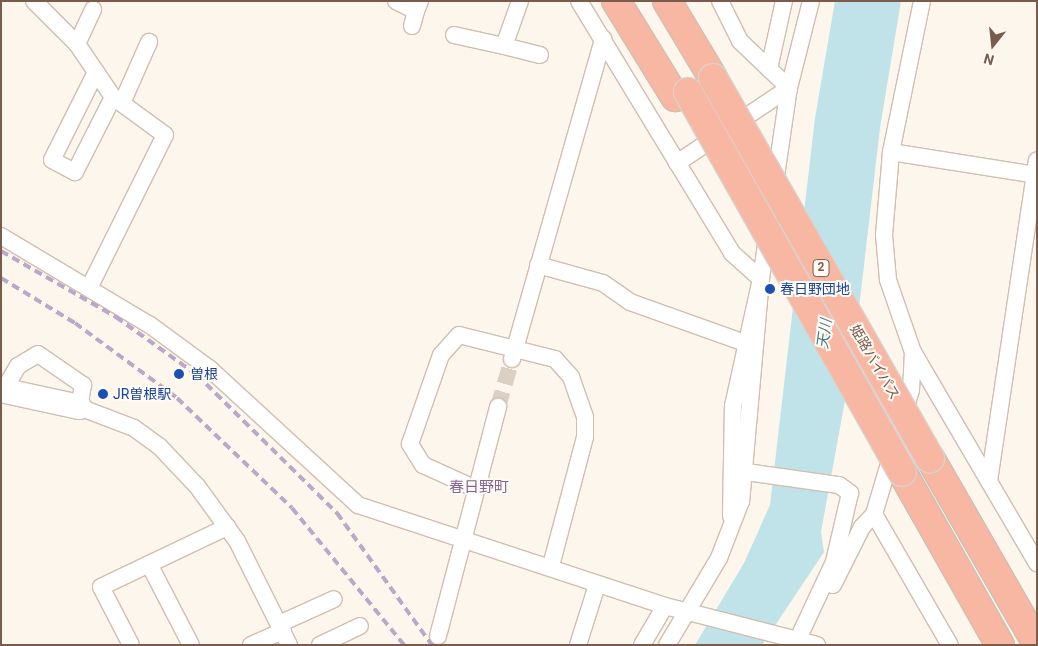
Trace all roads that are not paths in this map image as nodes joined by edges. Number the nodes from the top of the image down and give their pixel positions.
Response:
1 (34, 1) edge
2 (396, 1) edge
3 (520, 1) edge
4 (579, 1) edge
5 (616, 1) edge
6 (635, 1) edge
7 (668, 1) edge
8 (720, 1) edge
9 (784, 1) edge
10 (811, 1) edge
11 (922, 1) edge
12 (93, 10) dead end
13 (416, 13) edge
14 (454, 35) dead end
15 (603, 39) junction
16 (149, 42) dead end
17 (77, 44) junction
18 (504, 46) junction
19 (540, 55) dead end
20 (768, 69) junction
21 (96, 72) junction
22 (789, 88) junction
23 (681, 95) junction
24 (117, 100) junction
25 (891, 152) junction
26 (677, 163) junction
27 (1036, 170) edge
28 (1, 236) edge
29 (538, 265) junction
30 (761, 279) junction
31 (89, 288) junction
32 (745, 343) junction
33 (914, 352) junction
34 (513, 354) junction
35 (2, 390) edge
36 (80, 407) junction
37 (498, 407) tunnel mouth
38 (746, 472) junction
39 (989, 481) junction
40 (476, 489) junction
41 (874, 514) junction
42 (227, 527) junction
43 (729, 534) junction
44 (466, 539) junction
45 (1037, 563) edge
46 (149, 564) junction
47 (551, 566) junction
48 (597, 585) junction
49 (334, 599) dead end
50 (814, 604) junction
51 (665, 606) junction
52 (694, 611) junction
53 (360, 626) dead end
54 (284, 633) edge
55 (438, 636) dead end
56 (1033, 637) edge
57 (998, 640) edge
58 (797, 641) junction
59 (131, 645) edge
60 (191, 645) edge
61 (251, 645) edge
62 (320, 645) edge
63 (578, 645) edge
64 (642, 645) edge
65 (667, 645) edge
66 (817, 645) edge
67 (950, 645) edge

1 - 17 street
2 - 13 street
3 - 18 street
4 - 15 street
5 - 23 highway
6 - 23 highway
7 - 56 highway, 姫路バイパス / 2, bridge
8 - 20 street
9 - 20 street
10 - 22 street
11 - 25 street
12 - 17 street
14 - 18 street
15 - 26 street
15 - 29 street
16 - 24 street
17 - 21 street
18 - 19 street
20 - 22 street
21 - 24 street
21 - 24 street
22 - 26 street
22 - 30 street
23 - 57 highway, 2, bridge
24 - 31 street
25 - 27 street
25 - 33 street
26 - 30 street
27 - 39 street
28 - 31 street
29 - 32 street
29 - 34 street
30 - 32 street
30 - 38 street
31 - 44 street
32 - 43 street
33 - 39 street
33 - 41 street
34 - 40 street
34 - 47 street
35 - 36 street
35 - 36 street
36 - 42 street
37 - 40 street
38 - 43 street
38 - 50 street
39 - 45 street
40 - 44 street
41 - 50 street
41 - 67 street
42 - 46 street
42 - 54 street
43 - 52 street
44 - 47 street
44 - 55 street
46 - 59 street
46 - 60 street
47 - 48 street
48 - 51 street
48 - 63 street
49 - 54 street
50 - 58 street
51 - 52 street
51 - 64 street
52 - 58 street
52 - 65 street
53 - 62 street
54 - 61 street
58 - 66 street

